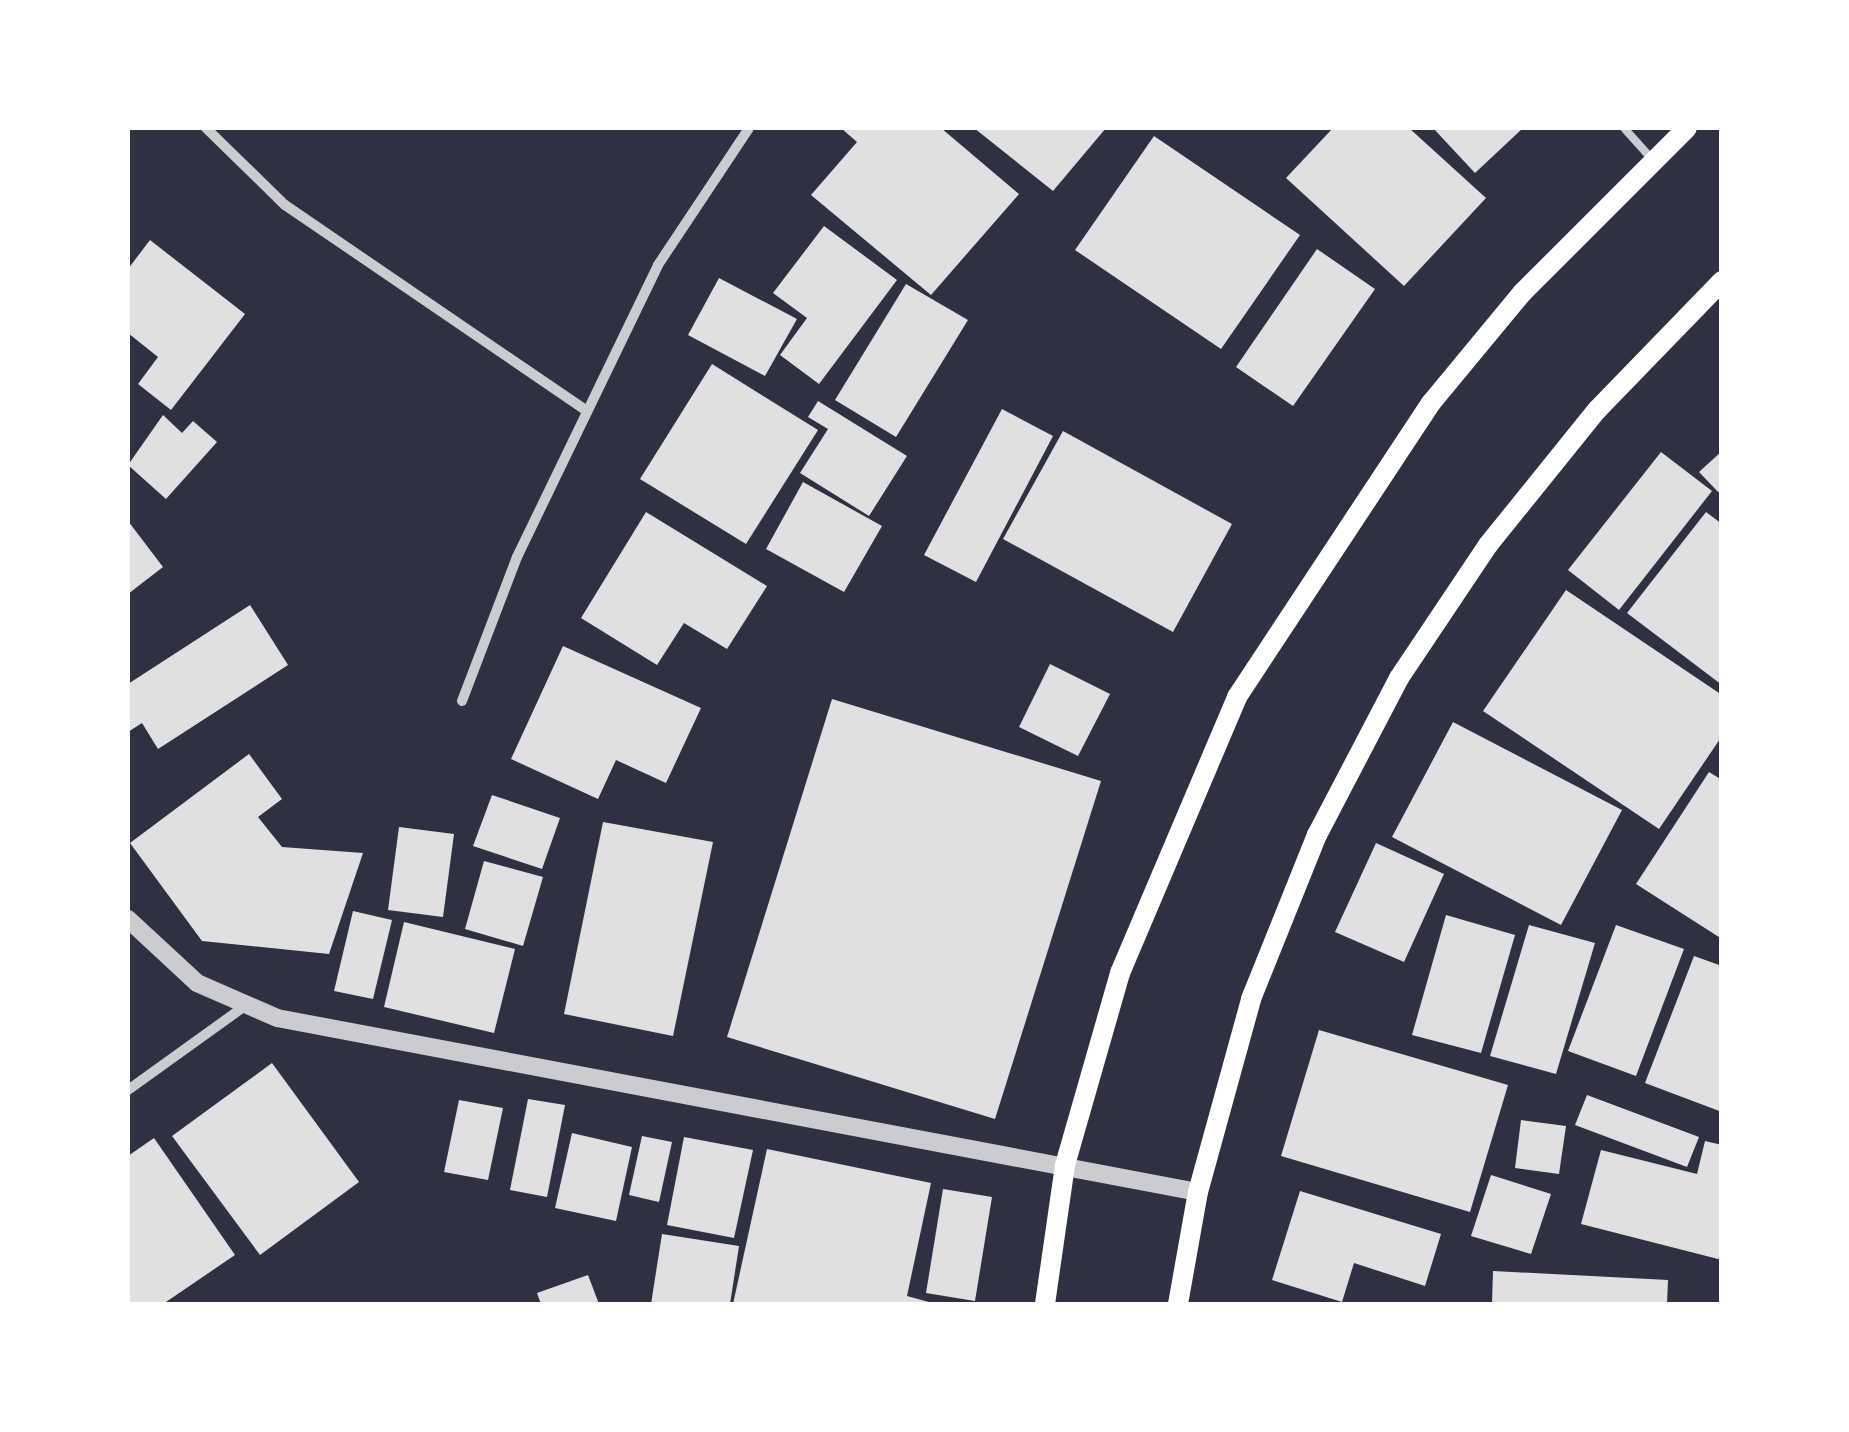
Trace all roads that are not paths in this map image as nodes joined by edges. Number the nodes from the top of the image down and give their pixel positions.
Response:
1 (206, 128) edge
2 (749, 128) edge
3 (1624, 128) edge
4 (1676, 131) edge
5 (1652, 160) junction
6 (1722, 281) edge
7 (587, 411) junction
8 (462, 701) dead end
9 (128, 919) edge
10 (242, 1008) junction
11 (128, 1090) edge
12 (1065, 1165) junction
13 (1198, 1192) junction
14 (1044, 1304) edge
15 (1178, 1304) edge

1 - 7 street
2 - 7 street
3 - 5 lane
4 - 5 main road
5 - 12 main road
6 - 13 main road
7 - 8 street
9 - 10 street
10 - 11 street
10 - 12 street
12 - 13 street
12 - 14 main road
13 - 15 main road

